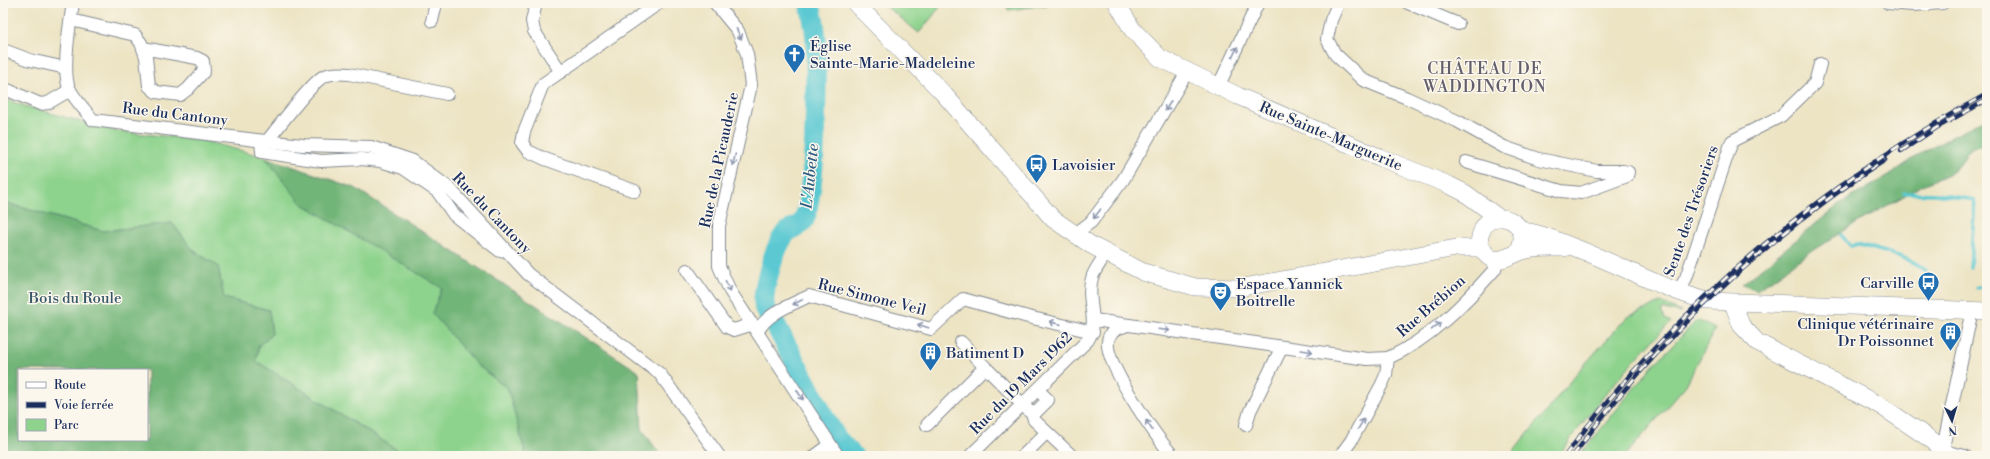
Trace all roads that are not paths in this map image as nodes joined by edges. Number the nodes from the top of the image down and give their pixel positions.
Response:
1 (73, 3) edge
2 (436, 3) edge
3 (536, 3) edge
4 (658, 3) edge
5 (715, 3) edge
6 (855, 3) edge
7 (1118, 3) edge
8 (1127, 3) edge
9 (1258, 3) edge
10 (1338, 3) edge
11 (1408, 3) edge
12 (1888, 3) edge
13 (1943, 3) edge
14 (71, 20) junction
15 (432, 21) dead end
16 (1458, 24) dead end
17 (142, 48) junction
18 (3, 50) edge
19 (1820, 64) dead end
20 (66, 68) junction
21 (561, 72) junction
22 (1187, 72) junction
23 (1218, 87) junction
24 (3, 88) edge
25 (70, 90) junction
26 (447, 94) dead end
27 (264, 141) junction
28 (1466, 162) dead end
29 (635, 191) dead end
30 (1487, 231) junction
31 (1521, 231) junction
32 (1075, 234) junction
33 (1578, 248) junction
34 (1106, 253) junction
35 (1516, 254) junction
36 (1497, 260) junction
37 (687, 270) dead end
38 (1678, 292) junction
39 (1733, 303) junction
40 (1752, 303) junction
41 (1979, 310) edge
42 (757, 326) junction
43 (1094, 326) junction
44 (1126, 326) junction
45 (1749, 334) junction
46 (961, 342) dead end
47 (1282, 347) junction
48 (1388, 358) junction
49 (985, 368) junction
50 (1038, 390) junction
51 (1022, 405) junction
52 (1033, 415) junction
53 (927, 425) dead end
54 (1246, 425) dead end
55 (1046, 433) junction
56 (830, 445) junction
57 (1946, 452) edge
58 (719, 456) edge
59 (814, 456) edge
60 (838, 456) edge
61 (970, 456) edge
62 (1023, 456) edge
63 (1072, 456) edge
64 (1172, 456) edge
65 (1340, 456) edge
66 (1965, 456) edge

1 - 14 street
2 - 15 street
3 - 21 street
4 - 21 street
5 -> 42 street, Rue de la Picauderie
6 - 32 main road
7 - 22 main road, Rue Sainte-Marguerite
8 - 22 main road, Rue Sainte-Marguerite
23 -> 9 street
10 - 28 street
11 - 16 street
12 - 13 street
14 - 17 street
14 - 20 street
17 - 17 street
18 - 20 street
19 - 38 street, Sente des Trésoriers
20 - 25 street
21 - 29 street
22 - 23 main road, Rue Sainte-Marguerite
22 -> 32 street
23 - 30 main road, Rue Sainte-Marguerite
24 - 25 street
25 - 27 street, Rue du Cantony
26 - 27 street
27 - 58 street, Rue du Cantony
30 - 31 main road
30 - 34 main road
30 - 36 main road
31 - 33 main road
31 - 35 main road
32 - 34 main road
33 - 35 main road
33 - 38 main road
34 - 43 street
35 - 36 main road
48 -> 36 street, Rue Brébion
37 - 42 street
38 - 39 main road
39 - 40 main road
39 - 45 main road
40 - 41 main road
40 - 45 main road
41 - 57 street
43 -> 42 street, Rue Simone Veil
42 -> 56 street, Rue de la Picauderie
43 - 44 street
43 - 50 street, Rue du 19 Mars 1962
44 -> 47 street
64 -> 44 street
45 - 57 main road
46 - 49 street
47 -> 48 street
47 - 54 street
65 -> 48 street
49 - 51 street
49 - 53 street
50 - 51 street, Rue du 19 Mars 1962
50 - 52 street
51 - 52 street
51 - 61 street, Rue du 19 Mars 1962
52 - 55 street
55 - 62 street
55 - 63 street
56 - 59 street
56 - 60 street, Rue de la Picauderie
57 - 66 street

